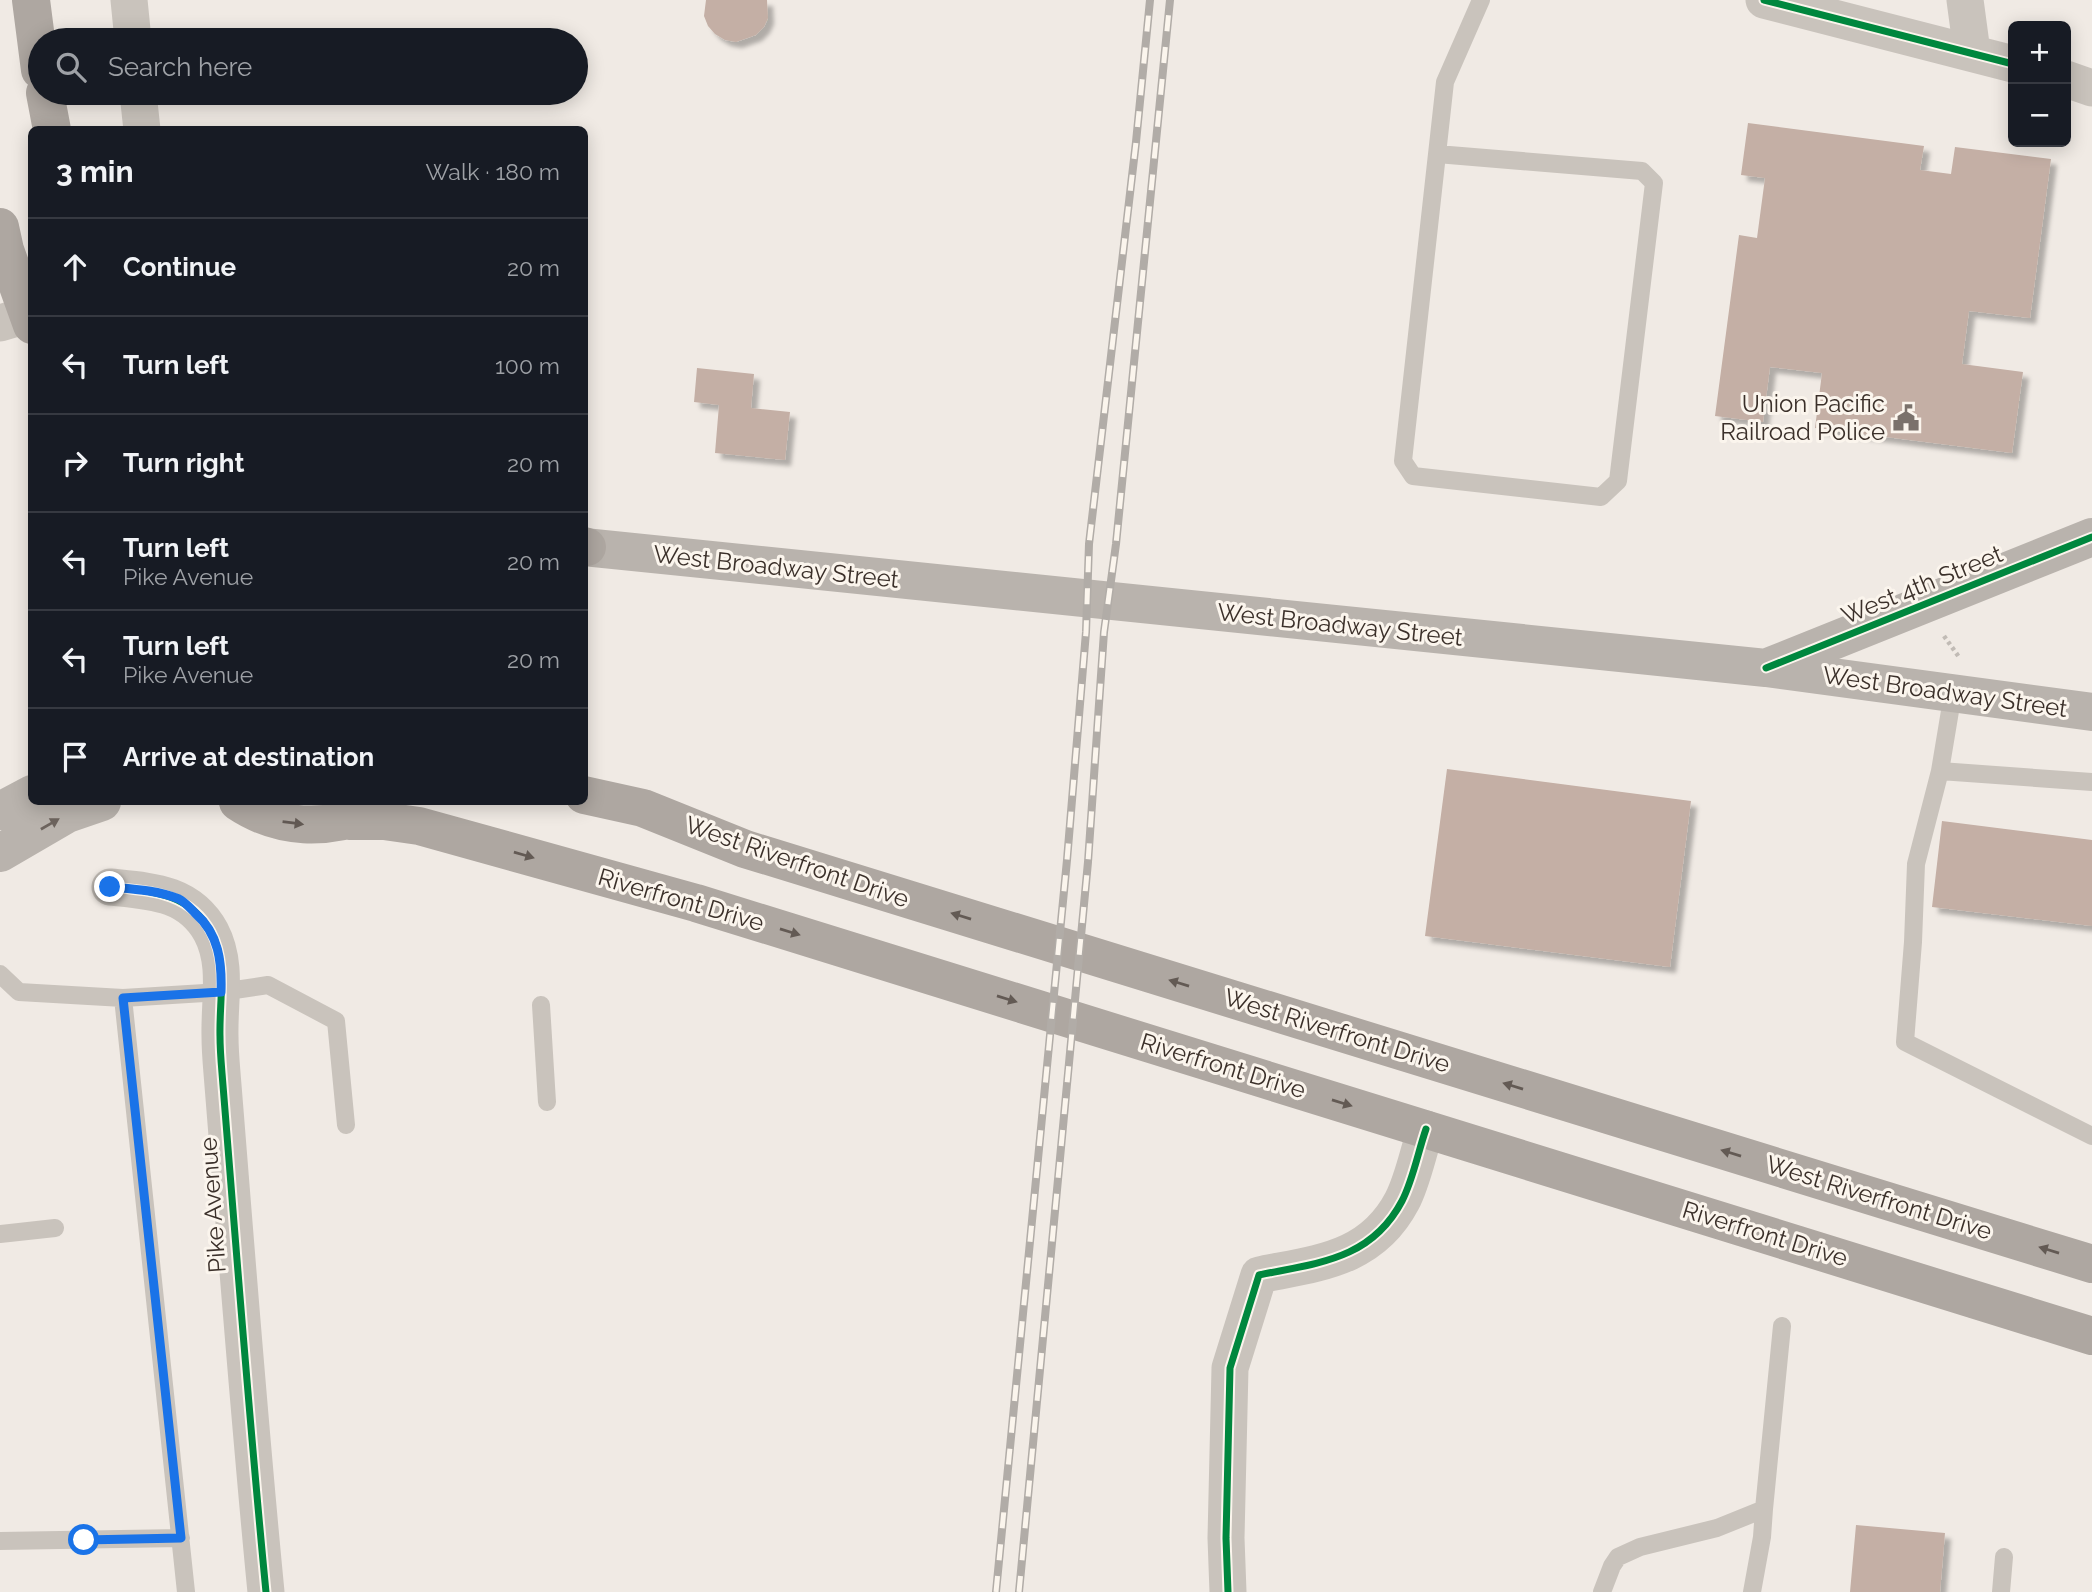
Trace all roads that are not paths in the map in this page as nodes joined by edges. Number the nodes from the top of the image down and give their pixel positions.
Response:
1 (32, 0) edge
2 (129, 0) edge
3 (1481, 0) edge
4 (1764, 0) edge
5 (1965, 0) edge
6 (1819, 5) edge
7 (35, 28) edge
8 (132, 28) edge
9 (1972, 52) junction
10 (2008, 63) edge
11 (2071, 81) edge
12 (2092, 88) edge
13 (47, 105) edge
14 (139, 105) edge
15 (51, 126) edge
16 (142, 126) edge
17 (1437, 155) junction
18 (0, 228) edge
19 (20, 321) edge
20 (2092, 537) edge
21 (588, 547) edge
22 (1766, 668) junction
23 (1956, 675) junction
24 (2092, 712) edge
25 (1940, 771) junction
26 (2092, 782) edge
27 (28, 795) edge
28 (588, 796) edge
29 (93, 805) edge
30 (243, 805) edge
31 (387, 805) edge
32 (0, 811) edge
33 (349, 821) junction
34 (0, 853) edge
35 (110, 887) dead end
36 (0, 974) edge
37 (221, 992) junction
38 (123, 998) junction
39 (541, 1005) dead end
40 (547, 1102) dead end
41 (346, 1125) dead end
42 (1426, 1129) junction
43 (2092, 1136) edge
44 (55, 1228) dead end
45 (0, 1234) edge
46 (2092, 1264) edge
47 (1782, 1326) dead end
48 (2092, 1336) edge
49 (1764, 1509) junction
50 (181, 1538) junction
51 (0, 1541) edge
52 (2004, 1557) dead end
53 (186, 1592) edge
54 (266, 1592) edge
55 (1228, 1592) edge
56 (1602, 1592) edge
57 (1752, 1592) edge
58 (2001, 1592) edge

1 - 7 main road
2 - 8 street
3 - 17 lane
4 - 6 street
5 - 9 street
6 - 9 street
9 - 10 street
11 - 12 street
13 - 15 main road
14 - 16 street
17 - 17 lane
18 - 19 main road
20 - 22 main road, West 4th Street
21 - 22 main road, West Broadway Street
22 - 23 main road, West Broadway Street
23 - 24 main road, West Broadway Street
23 - 25 lane
25 - 26 lane
25 - 43 lane
27 - 32 main road
46 -> 28 main road, West Riverfront Drive
34 -> 29 main road
30 -> 33 main road
31 - 33 main road
33 -> 42 main road, Riverfront Drive
35 - 37 street, Pike Avenue
36 - 38 lane
37 - 38 lane
37 - 41 lane
37 - 54 street, Pike Avenue
38 - 50 lane
39 - 40 lane
42 - 48 main road, Riverfront Drive
42 - 55 street
44 - 45 lane
47 - 49 lane
49 - 56 lane
49 - 57 lane
50 - 51 lane
50 - 53 lane
52 - 58 lane

